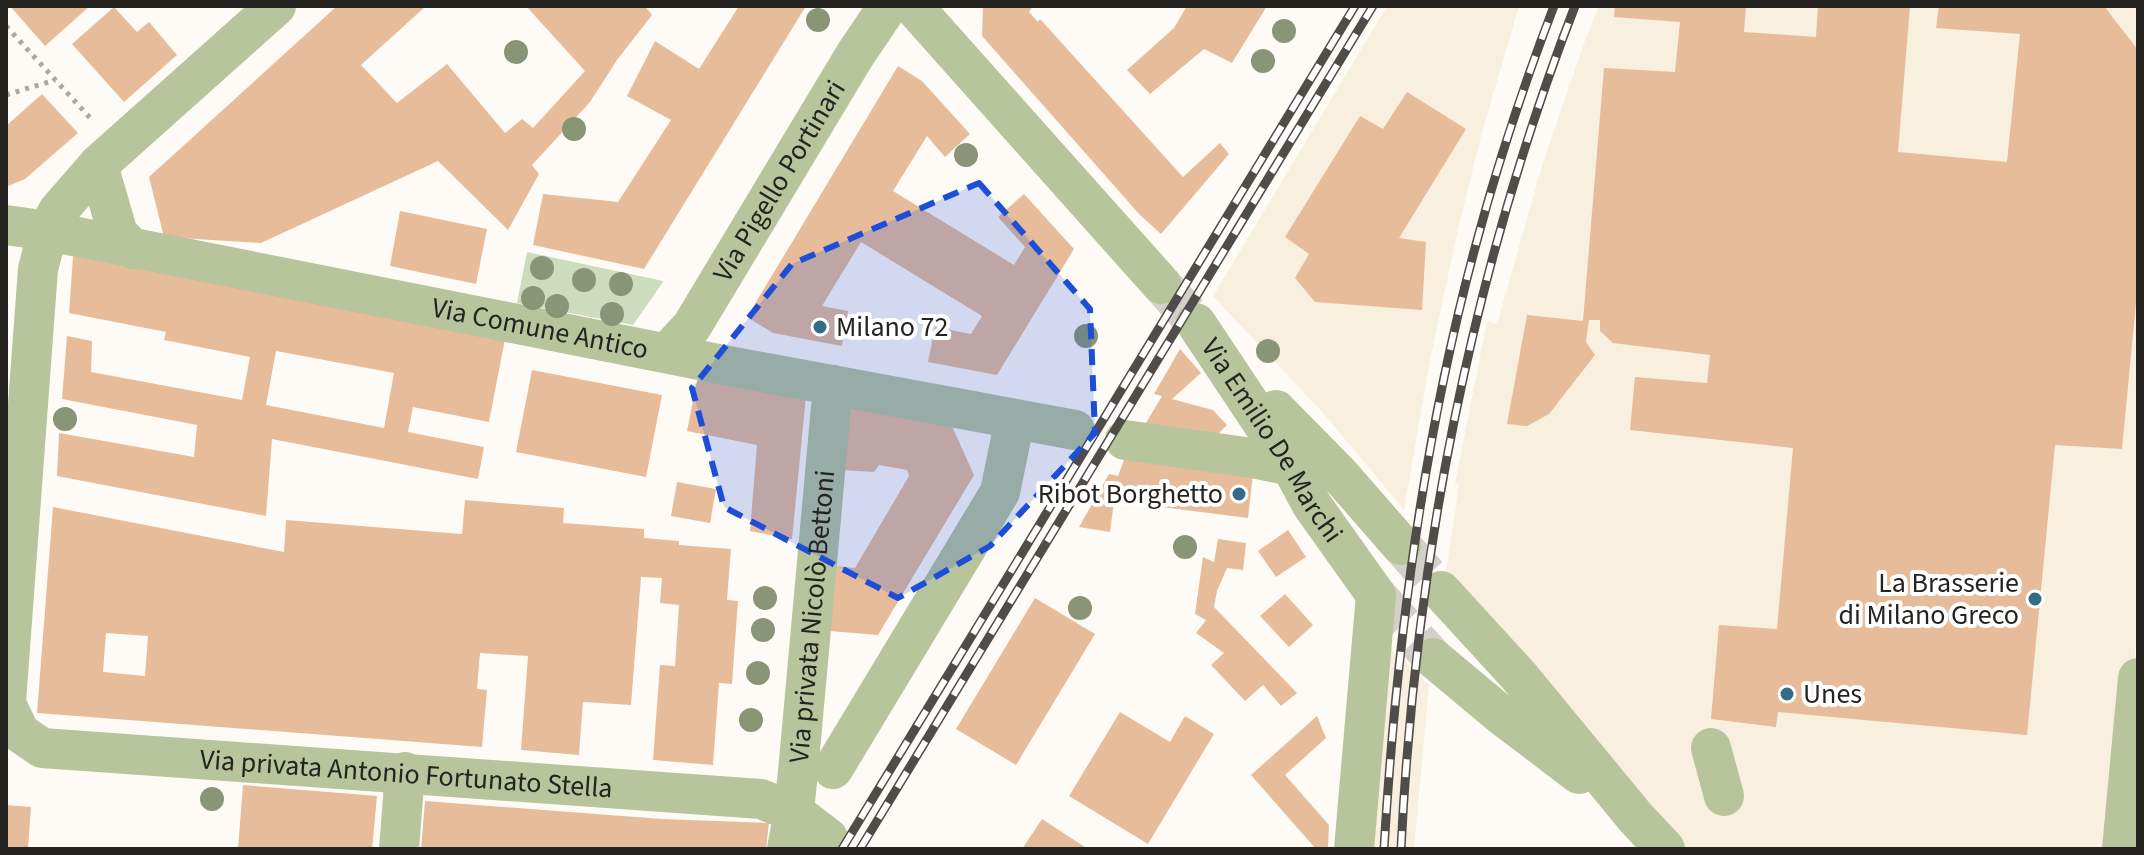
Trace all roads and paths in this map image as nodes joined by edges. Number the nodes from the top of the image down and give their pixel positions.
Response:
1 (276, 6) edge
2 (888, 6) edge
3 (913, 6) edge
4 (7, 27) edge
5 (6, 36) edge
6 (55, 80) junction
7 (6, 95) edge
8 (108, 157) junction
9 (6, 225) edge
10 (48, 231) junction
11 (133, 249) junction
12 (1161, 284) tunnel mouth
13 (667, 353) junction
14 (833, 385) junction
15 (1015, 419) junction
16 (1075, 430) dead end
17 (1125, 440) dead end
18 (1291, 466) junction
19 (1339, 474) junction
20 (1366, 506) junction
21 (1331, 531) junction
22 (1401, 545) tunnel mouth
23 (1441, 591) tunnel mouth
24 (1433, 658) tunnel mouth
25 (2138, 678) edge
26 (11, 713) edge
27 (1711, 748) dead end
28 (833, 769) dead end
29 (405, 772) junction
30 (1724, 796) dead end
31 (1636, 818) junction
32 (790, 830) edge
33 (828, 838) dead end
34 (399, 849) edge
35 (1354, 849) edge
36 (1665, 849) edge
37 (2122, 849) edge

1 - 8 street
2 - 13 street, Via Pigello Portinari
3 - 12 street
4 - 5 path
4 - 6 path
6 - 7 path
6 - 8 path
8 - 10 street
8 - 11 street
9 - 10 street, Via Comune Antico
10 - 11 street, Via Comune Antico
10 - 26 street
11 - 13 street, Via Comune Antico
13 - 14 street, Via Comune Antico
14 - 15 street, Via Comune Antico
14 - 32 street, Via privata Nicolò Bettoni
15 - 16 street, Via Comune Antico
15 - 28 street
17 - 18 street
18 - 19 street
18 - 19 street, Via Emilio De Marchi
18 - 21 street, Via Emilio De Marchi
19 - 20 street, Via Emilio De Marchi
20 - 21 street
20 - 22 street, Via Emilio De Marchi
21 - 35 street, Via Emilio De Marchi
23 - 31 street
24 - 31 street
25 - 37 street
26 - 29 street, Via privata Antonio Fortunato Stella
27 - 30 street
29 - 32 street, Via privata Antonio Fortunato Stella
29 - 34 street
31 - 36 street
32 - 33 street, Via privata Antonio Fortunato Stella

